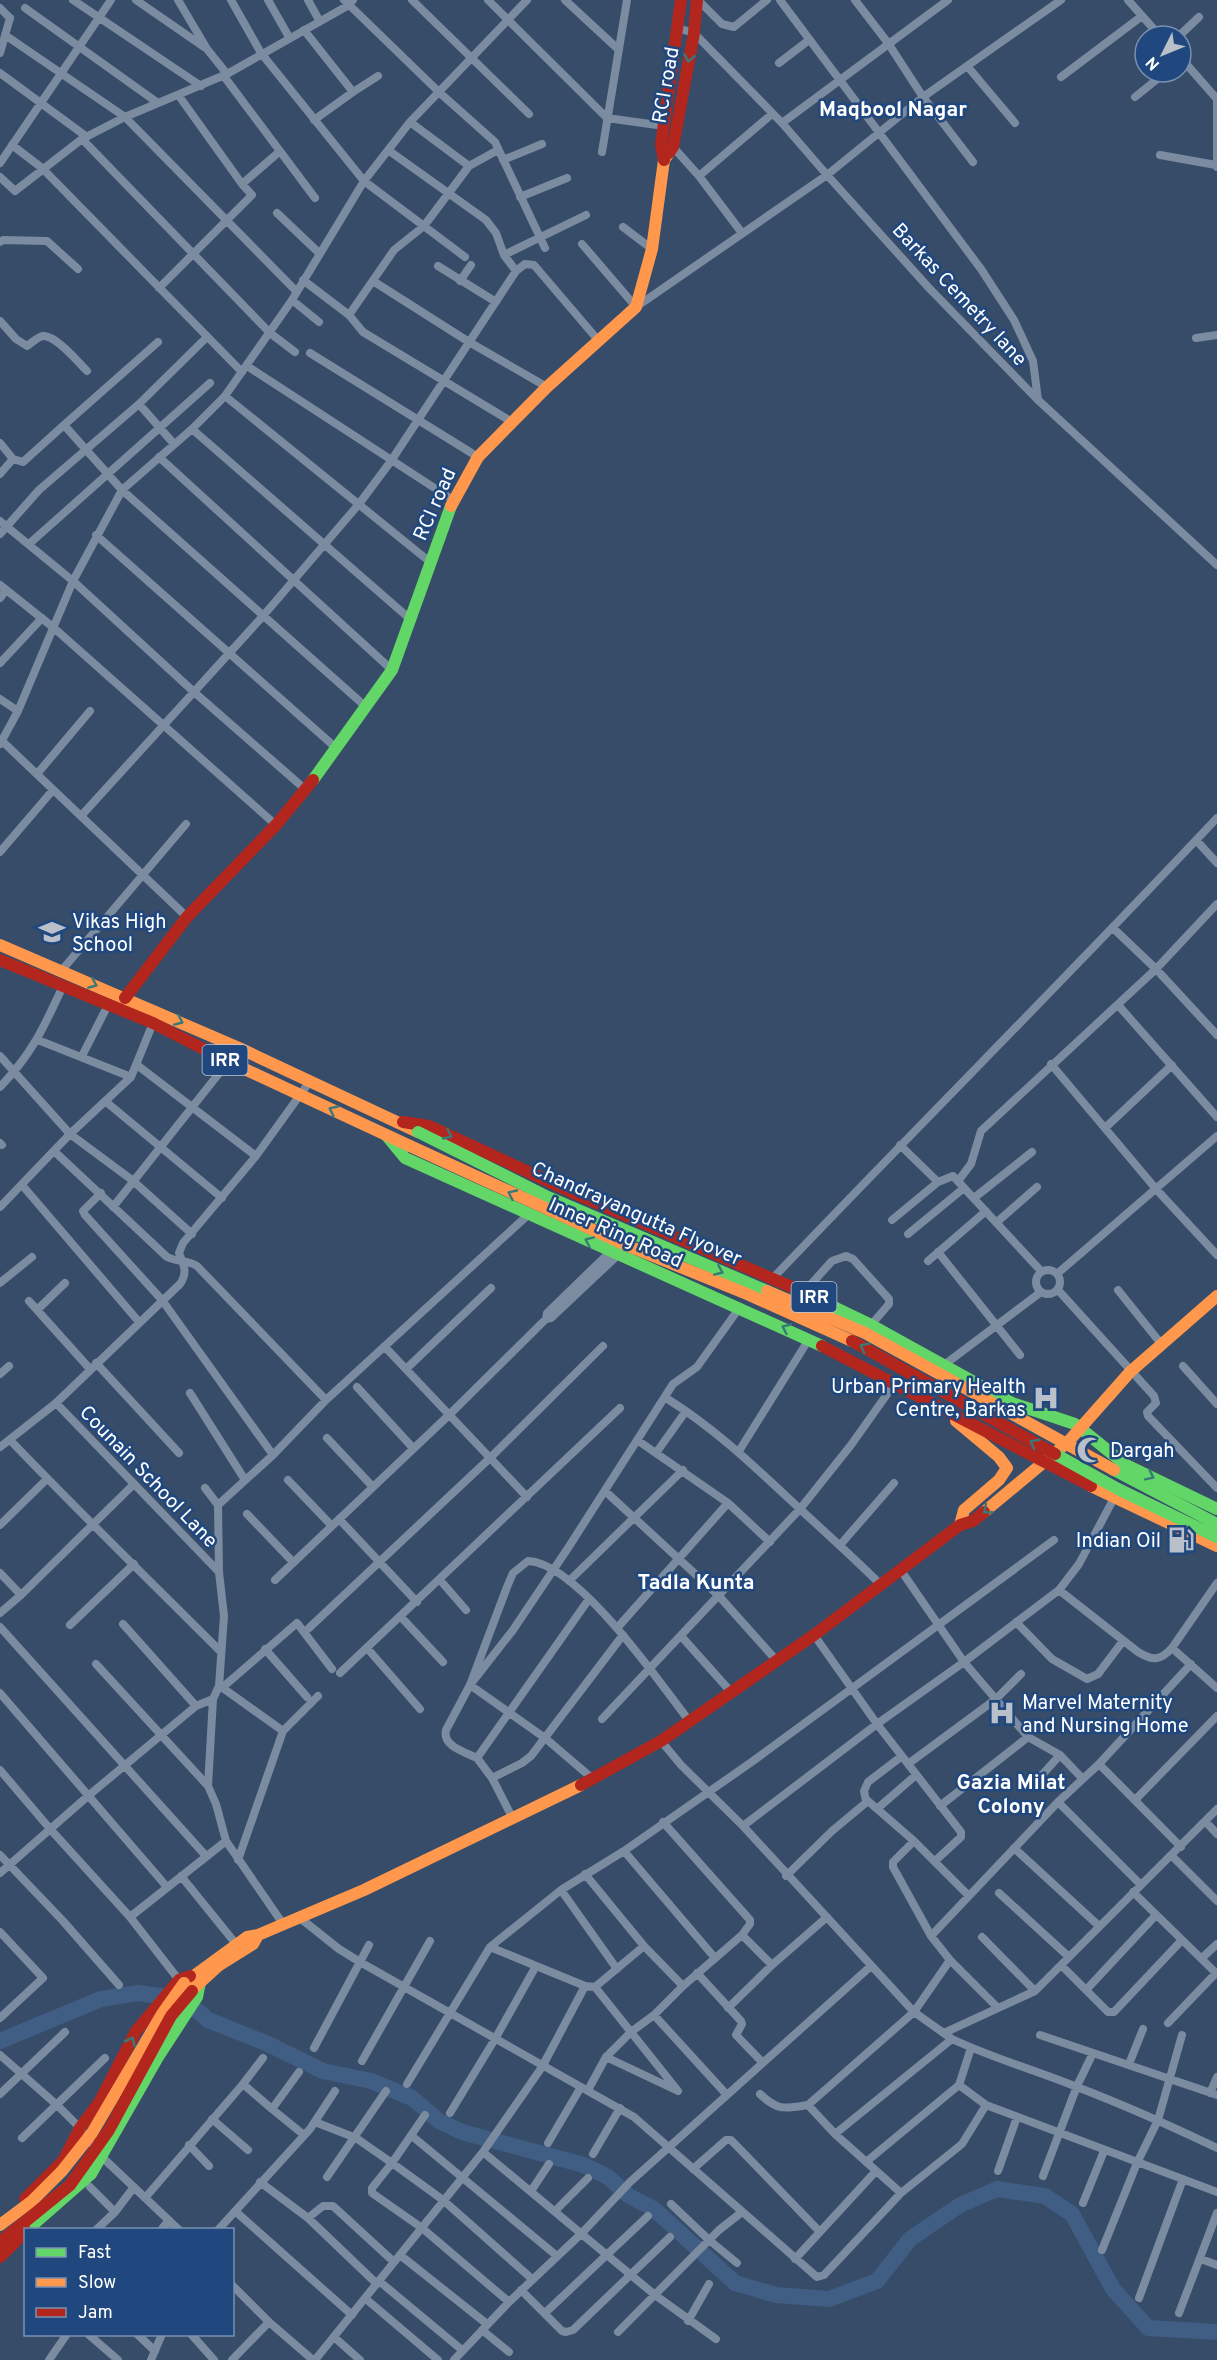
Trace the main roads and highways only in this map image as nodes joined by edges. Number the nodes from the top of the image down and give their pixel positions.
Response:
1 (681, 0) edge
2 (697, 0) edge
3 (667, 146) junction
4 (0, 945) edge
5 (0, 960) edge
6 (125, 998) junction
7 (392, 1120) junction
8 (386, 1135) junction
9 (1217, 1296) edge
10 (927, 1355) junction
11 (905, 1389) junction
12 (1081, 1428) junction
13 (1044, 1463) junction
14 (1217, 1509) edge
15 (1217, 1524) edge
16 (960, 1525) junction
17 (1217, 1537) edge
18 (1217, 1546) edge
19 (258, 1935) junction
20 (189, 1984) junction
21 (0, 2220) edge
22 (0, 2226) edge
23 (28, 2228) edge
24 (24, 2232) edge
25 (0, 2242) edge
26 (0, 2257) edge

1 - 3 main road
2 -> 3 main road, RCI road
3 - 6 main road, RCI road
4 -> 6 main road, Inner Ring Road / IRR
8 -> 5 main road, Inner Ring Road / IRR
6 -> 7 main road, Inner Ring Road / IRR
7 -> 10 main road, Inner Ring Road / IRR
7 -> 15 main road, Chandrayangutta Flyover / IRR, bridge
11 -> 8 main road, Inner Ring Road / IRR
17 -> 8 main road, Chandrayangutta Flyover / IRR, bridge
9 - 12 main road
10 - 11 main road
10 - 12 main road, Inner Ring Road / IRR
11 - 13 main road, Inner Ring Road / IRR
11 - 16 main road
12 - 13 main road
12 -> 14 main road, Inner Ring Road / IRR
13 -> 16 main road
13 - 18 main road, Inner Ring Road / IRR
16 - 19 main road
19 - 20 main road
19 - 20 main road
21 -> 20 main road
20 - 22 main road, bridge
20 - 23 main road
20 - 25 main road, bridge
24 - 26 main road

